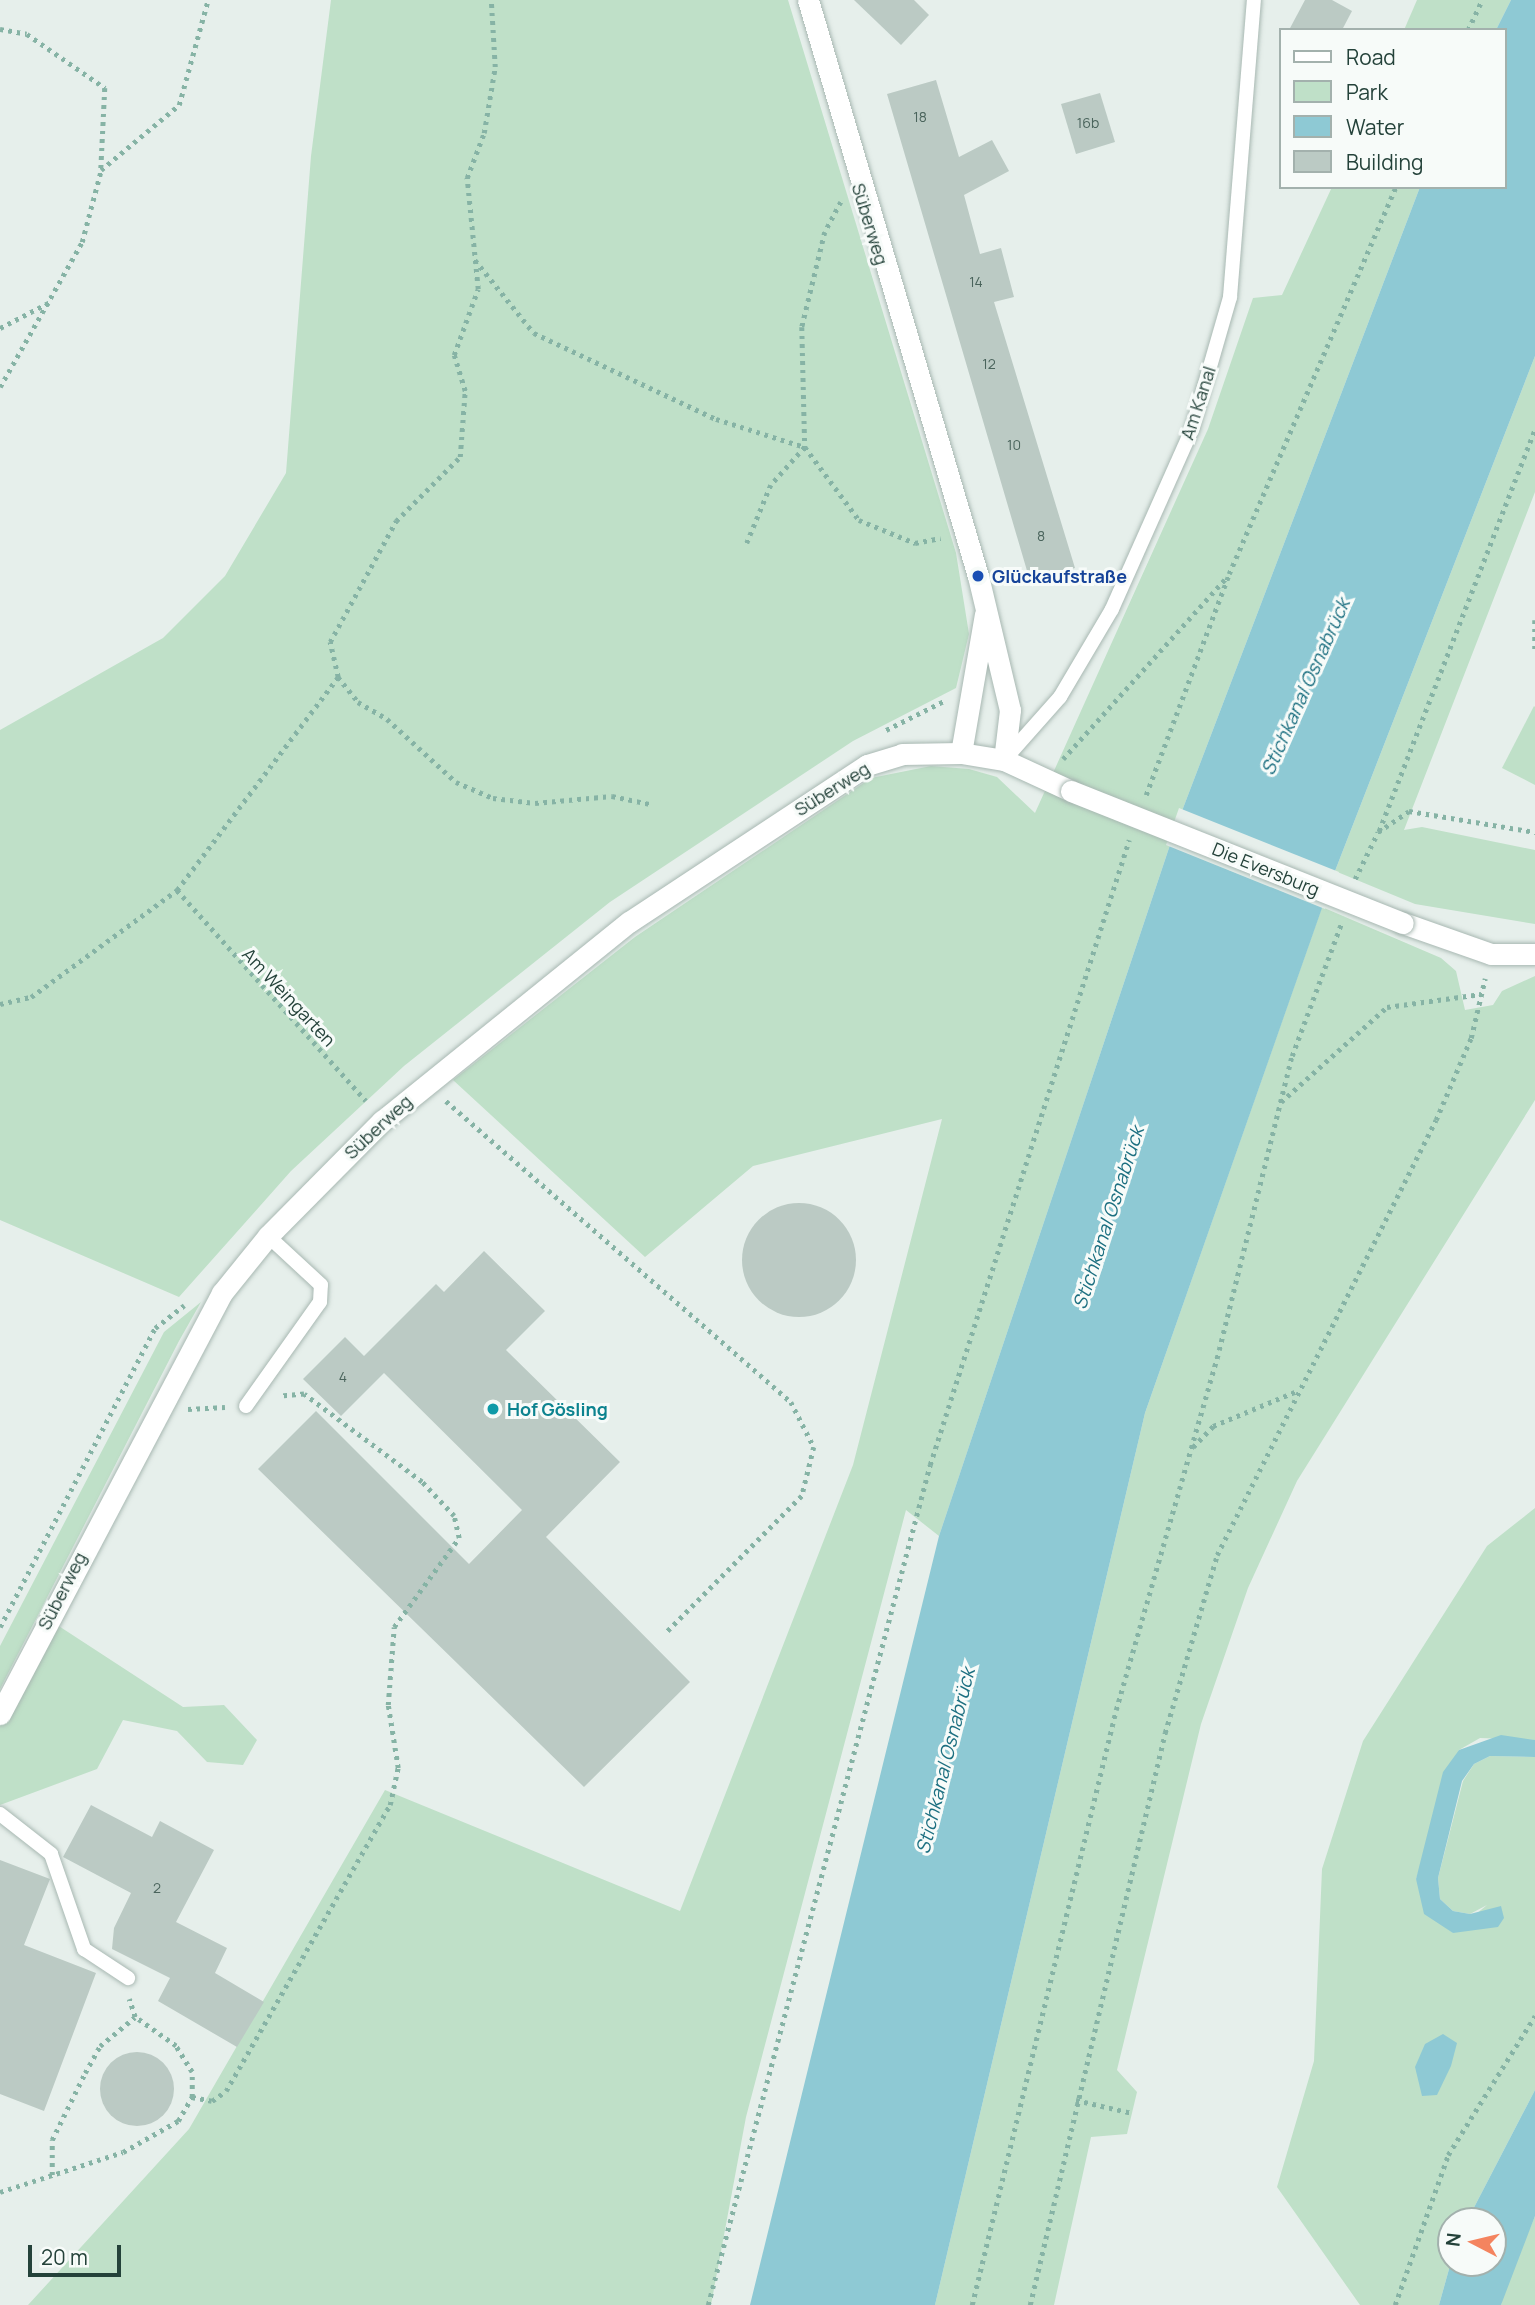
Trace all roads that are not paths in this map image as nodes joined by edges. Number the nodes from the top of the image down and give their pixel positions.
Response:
1 (808, 0) edge
2 (1254, 0) edge
3 (986, 608) junction
4 (961, 753) junction
5 (1004, 760) junction
6 (1535, 954) edge
7 (268, 1236) junction
8 (246, 1406) road end
9 (0, 1714) edge
10 (0, 1814) edge
11 (128, 1978) road end

1 - 3 street, Süberweg
2 - 5 lane, Am Kanal
3 - 4 street, Süberweg
3 - 5 street, Süberweg
4 - 5 street, Süberweg
4 - 7 street, Süberweg
5 - 6 street, Die Eversburg, bridge
7 - 8 lane
7 - 9 street, Süberweg
10 - 11 lane

